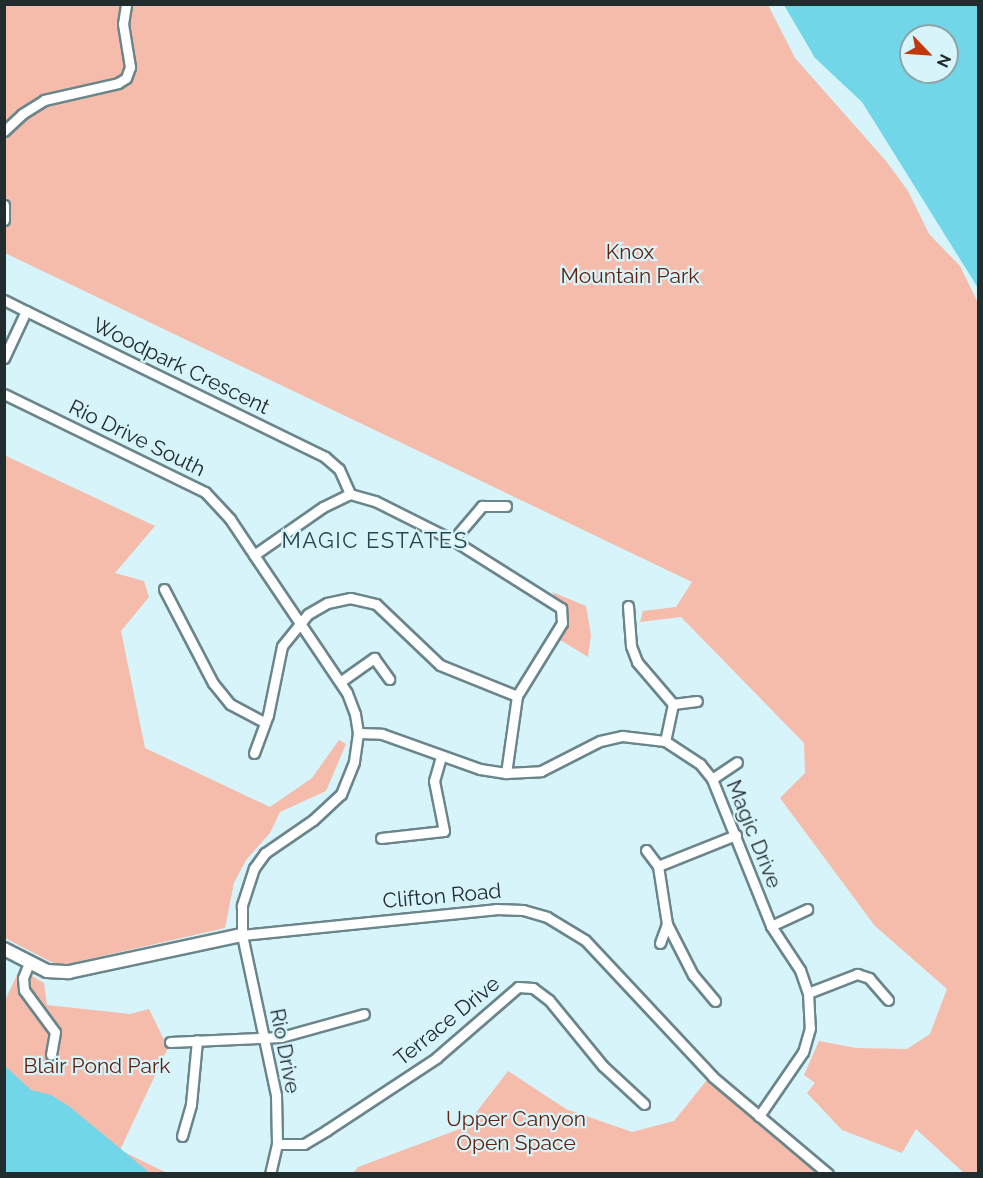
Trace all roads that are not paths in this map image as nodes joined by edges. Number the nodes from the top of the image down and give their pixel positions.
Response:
1 (126, 4) edge
2 (4, 131) edge
3 (4, 205) edge
4 (4, 220) edge
5 (4, 300) edge
6 (26, 311) junction
7 (4, 358) edge
8 (4, 393) edge
9 (350, 494) junction
10 (506, 506) dead end
11 (453, 540) junction
12 (254, 555) junction
13 (164, 589) dead end
14 (628, 606) dead end
15 (300, 623) junction
16 (389, 679) dead end
17 (339, 682) junction
18 (517, 696) junction
19 (698, 701) dead end
20 (673, 704) junction
21 (262, 721) junction
22 (358, 733) junction
23 (665, 741) junction
24 (254, 753) dead end
25 (441, 756) junction
26 (737, 762) dead end
27 (506, 773) junction
28 (712, 779) junction
29 (736, 835) junction
30 (381, 838) dead end
31 (645, 850) dead end
32 (658, 866) junction
33 (807, 909) dead end
34 (667, 924) junction
35 (771, 926) junction
36 (243, 935) junction
37 (660, 943) dead end
38 (4, 949) edge
39 (29, 963) junction
40 (808, 993) junction
41 (888, 1000) dead end
42 (715, 1001) dead end
43 (364, 1014) dead end
44 (266, 1039) junction
45 (196, 1040) junction
46 (170, 1042) dead end
47 (51, 1055) dead end
48 (644, 1104) dead end
49 (759, 1116) junction
50 (182, 1136) dead end
51 (277, 1144) junction
52 (270, 1173) edge
53 (828, 1173) edge

1 - 2 street
3 - 4 street
5 - 6 street, Woodpark Crescent
6 - 7 street
6 - 9 street, Woodpark Crescent
8 - 12 street, Rio Drive South
9 - 11 street
9 - 12 street
10 - 11 street
11 - 18 street
12 - 15 street, Rio Drive South
13 - 21 street
14 - 20 street
15 - 17 street, Rio Drive South
15 - 18 street
15 - 21 street
16 - 17 street
17 - 22 street, Rio Drive South
18 - 27 street
19 - 20 street
20 - 23 street
21 - 24 street
22 - 25 street, Magic Drive
22 - 36 street, Rio Drive South
23 - 27 street, Magic Drive
23 - 28 street, Magic Drive
25 - 27 street, Magic Drive
25 - 30 street
26 - 28 street
28 - 29 street, Magic Drive
29 - 32 street
29 - 35 street, Magic Drive
31 - 32 street
32 - 34 street
33 - 35 street
34 - 37 street
34 - 42 street
35 - 40 street, Magic Drive
36 - 39 main road, Clifton Road
36 - 44 street, Rio Drive
36 - 49 street, Clifton Road
38 - 39 main road, Clifton Road
39 - 47 street
40 - 41 street
40 - 49 street, Magic Drive
43 - 44 street
44 - 45 street
44 - 51 street, Rio Drive
45 - 46 street
45 - 50 street
48 - 51 street, Terrace Drive
49 - 53 street, Clifton Road
51 - 52 street, Rio Drive

